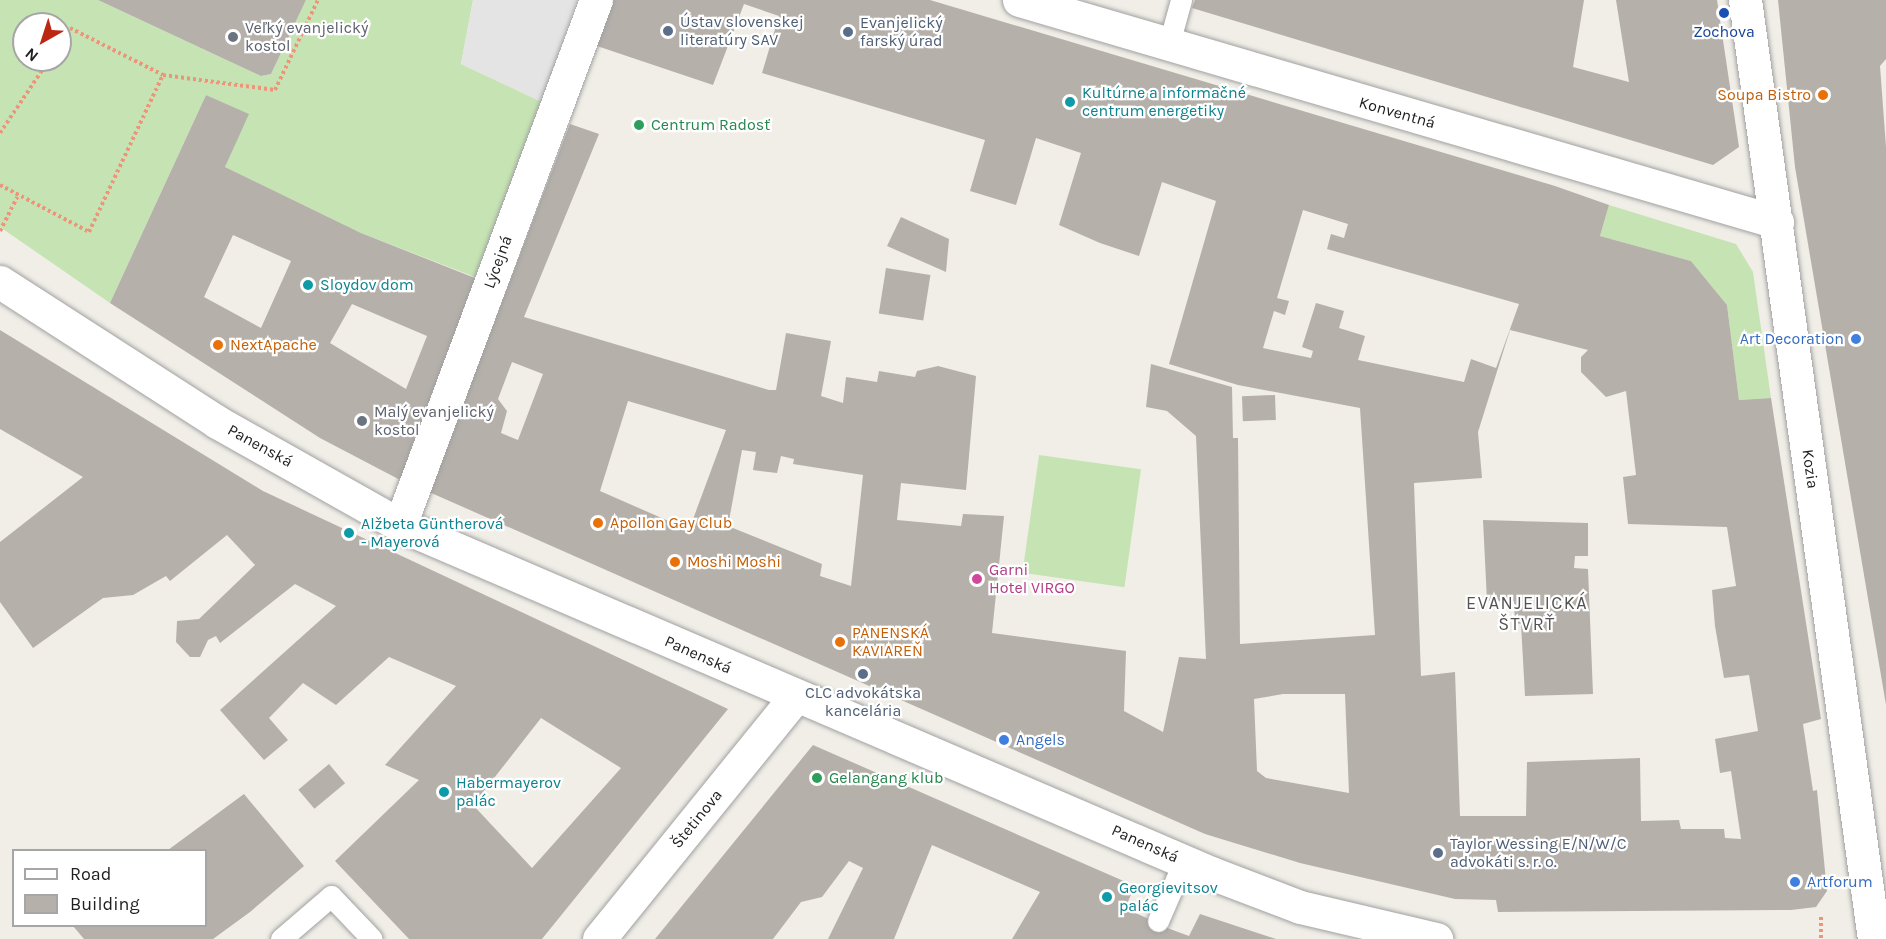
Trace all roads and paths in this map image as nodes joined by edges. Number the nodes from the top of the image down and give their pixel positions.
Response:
1 (318, 0) edge
2 (597, 0) edge
3 (1019, 0) edge
4 (1181, 0) edge
5 (1745, 0) edge
6 (72, 29) edge
7 (1168, 47) junction
8 (41, 72) edge
9 (164, 75) junction
10 (0, 133) edge
11 (0, 185) edge
12 (18, 197) junction
13 (1777, 222) junction
14 (0, 231) edge
15 (0, 282) edge
16 (400, 525) junction
17 (794, 698) junction
18 (1184, 861) junction
19 (1821, 917) dead end
20 (1158, 921) dead end
21 (280, 939) edge
22 (372, 939) edge
23 (599, 939) edge
24 (1436, 939) edge
25 (1821, 939) edge
26 (1874, 939) edge

1 - 9 path
2 - 16 street, Lýcejná
3 - 7 street, Konventná
4 - 7 lane
5 - 13 street, Kozia
6 - 9 path
7 - 13 street, Konventná
8 - 10 path
9 - 12 path
11 - 12 path
12 - 14 path
13 - 26 street, Kozia
15 - 16 street, Panenská
16 - 17 street, Panenská
17 - 18 street, Panenská
17 - 23 street, Štetinova
18 - 20 lane
18 - 24 street, Panenská
19 - 25 path
21 - 22 lane

